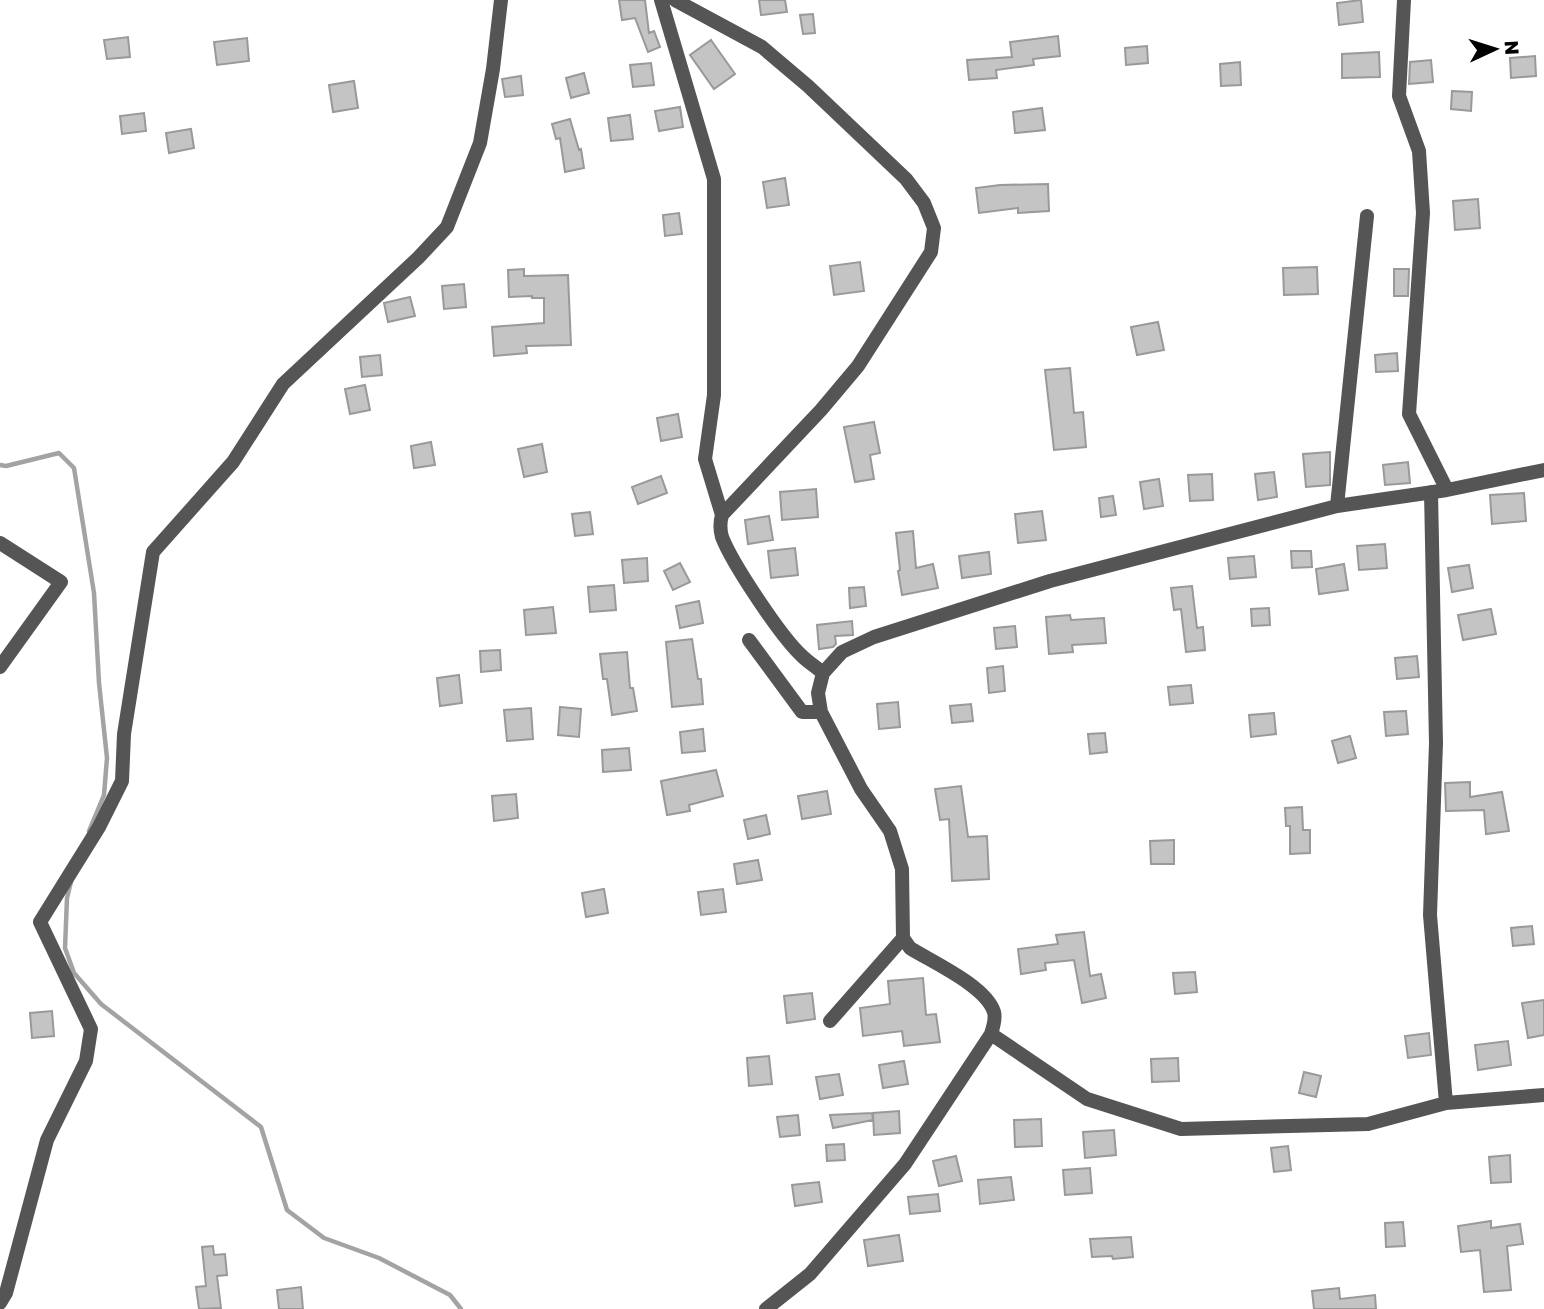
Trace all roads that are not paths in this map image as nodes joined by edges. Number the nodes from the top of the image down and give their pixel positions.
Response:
1 (501, 0) edge
2 (661, 0) edge
3 (675, 0) edge
4 (1404, 0) edge
5 (1367, 216) dead end
6 (1544, 470) edge
7 (1447, 490) junction
8 (1431, 492) junction
9 (1337, 506) junction
10 (722, 515) junction
11 (0, 543) edge
12 (749, 640) dead end
13 (0, 667) edge
14 (823, 673) junction
15 (821, 712) junction
16 (903, 938) junction
17 (830, 1021) dead end
18 (991, 1034) junction
19 (1544, 1095) edge
20 (1446, 1103) junction
21 (0, 1303) edge
22 (766, 1309) edge

1 - 21 street
2 - 10 street
3 - 10 street
4 - 7 street
5 - 9 street
6 - 7 street
7 - 8 street
8 - 9 street
8 - 20 street
9 - 14 street
10 - 14 street
11 - 13 street
12 - 15 street
14 - 15 street
15 - 16 street
16 - 17 street
16 - 18 street
18 - 20 street
18 - 22 street
19 - 20 street

